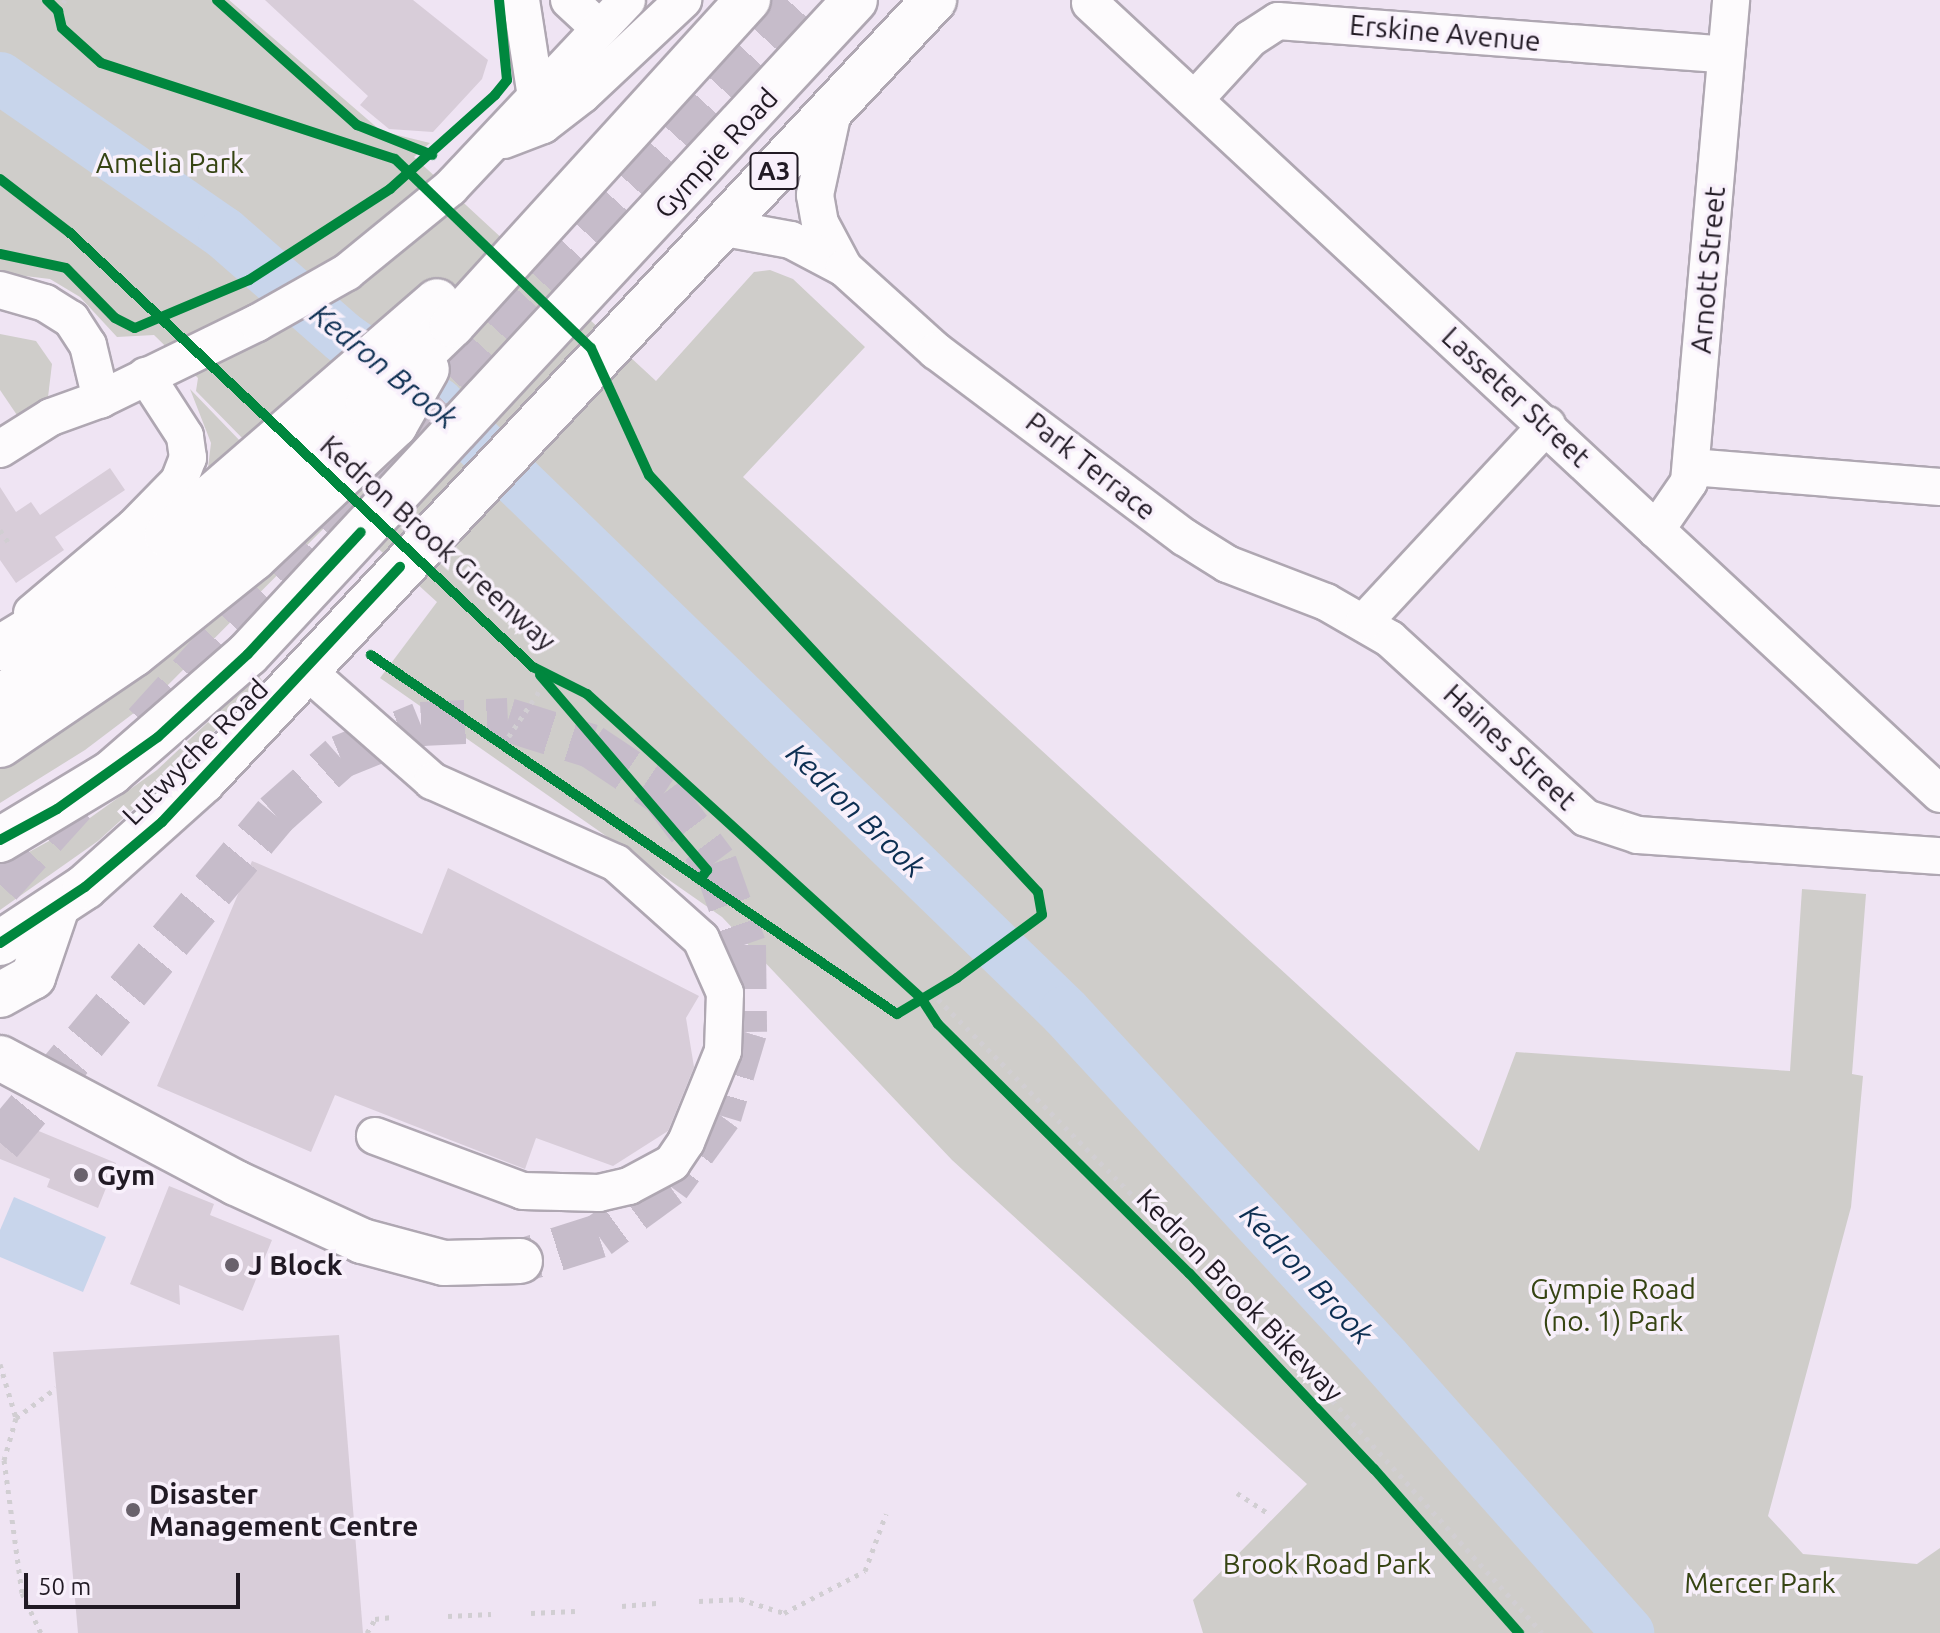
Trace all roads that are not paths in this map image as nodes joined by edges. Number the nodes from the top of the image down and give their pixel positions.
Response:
1 (521, 0) edge
2 (569, 0) edge
3 (627, 0) edge
4 (683, 0) edge
5 (748, 0) edge
6 (841, 0) edge
7 (855, 0) edge
8 (934, 0) edge
9 (1731, 0) edge
10 (1090, 3) dead end
11 (600, 29) junction
12 (817, 44) junction
13 (1726, 55) junction
14 (536, 97) junction
15 (1196, 98) junction
16 (834, 107) junction
17 (492, 145) junction
18 (543, 224) junction
19 (720, 227) junction
20 (844, 268) junction
21 (9, 301) edge
22 (452, 325) junction
23 (146, 376) junction
24 (101, 399) junction
25 (1547, 425) junction
26 (0, 449) edge
27 (1691, 467) junction
28 (0, 477) edge
29 (1940, 487) edge
30 (1656, 530) junction
31 (361, 532) joint
32 (400, 567) joint
33 (1364, 622) junction
34 (4, 645) edge
35 (307, 671) junction
36 (0, 698) edge
37 (0, 745) edge
38 (1940, 794) edge
39 (0, 840) edge
40 (1940, 856) edge
41 (57, 907) junction
42 (0, 943) edge
43 (0, 995) edge
44 (0, 1058) edge
45 (375, 1136) dead end
46 (520, 1261) tunnel mouth

1 - 14 street
2 - 11 street
3 - 11 street
4 - 17 street
5 - 18 main road
6 - 12 main road, A3
7 - 12 main road, Gympie Road / A3
8 - 16 main road, Gympie Road / A3
9 - 13 street, Arnott Street
10 - 15 street, Lasseter Street
11 - 14 street
12 - 31 main road, Gympie Road / A3
13 - 15 street, Erskine Avenue
13 - 27 street, Arnott Street
14 - 17 street
15 - 25 street, Lasseter Street
16 - 19 main road, Gympie Road / A3
16 - 20 street, Park Terrace
17 - 23 street
18 - 22 main road
18 - 34 main road
19 - 20 street, Park Terrace
19 - 32 main road, Gympie Road / A3
20 - 33 street, Park Terrace
21 - 24 street
22 - 36 main road
22 - 37 main road
23 - 24 street
23 - 34 street
24 - 26 street
24 - 28 street
25 - 30 street, Lasseter Street
25 - 33 street
27 - 29 street
27 - 30 street, Arnott Street
30 - 38 street, Lasseter Street
31 - 39 main road, Lutwyche Road / A3
32 - 35 main road, Lutwyche Road / A3
33 - 40 street, Haines Street
35 - 41 main road, Lutwyche Road / A3
35 - 45 street
41 - 42 main road, Lutwyche Road / A3
41 - 43 main road
44 - 46 main road

